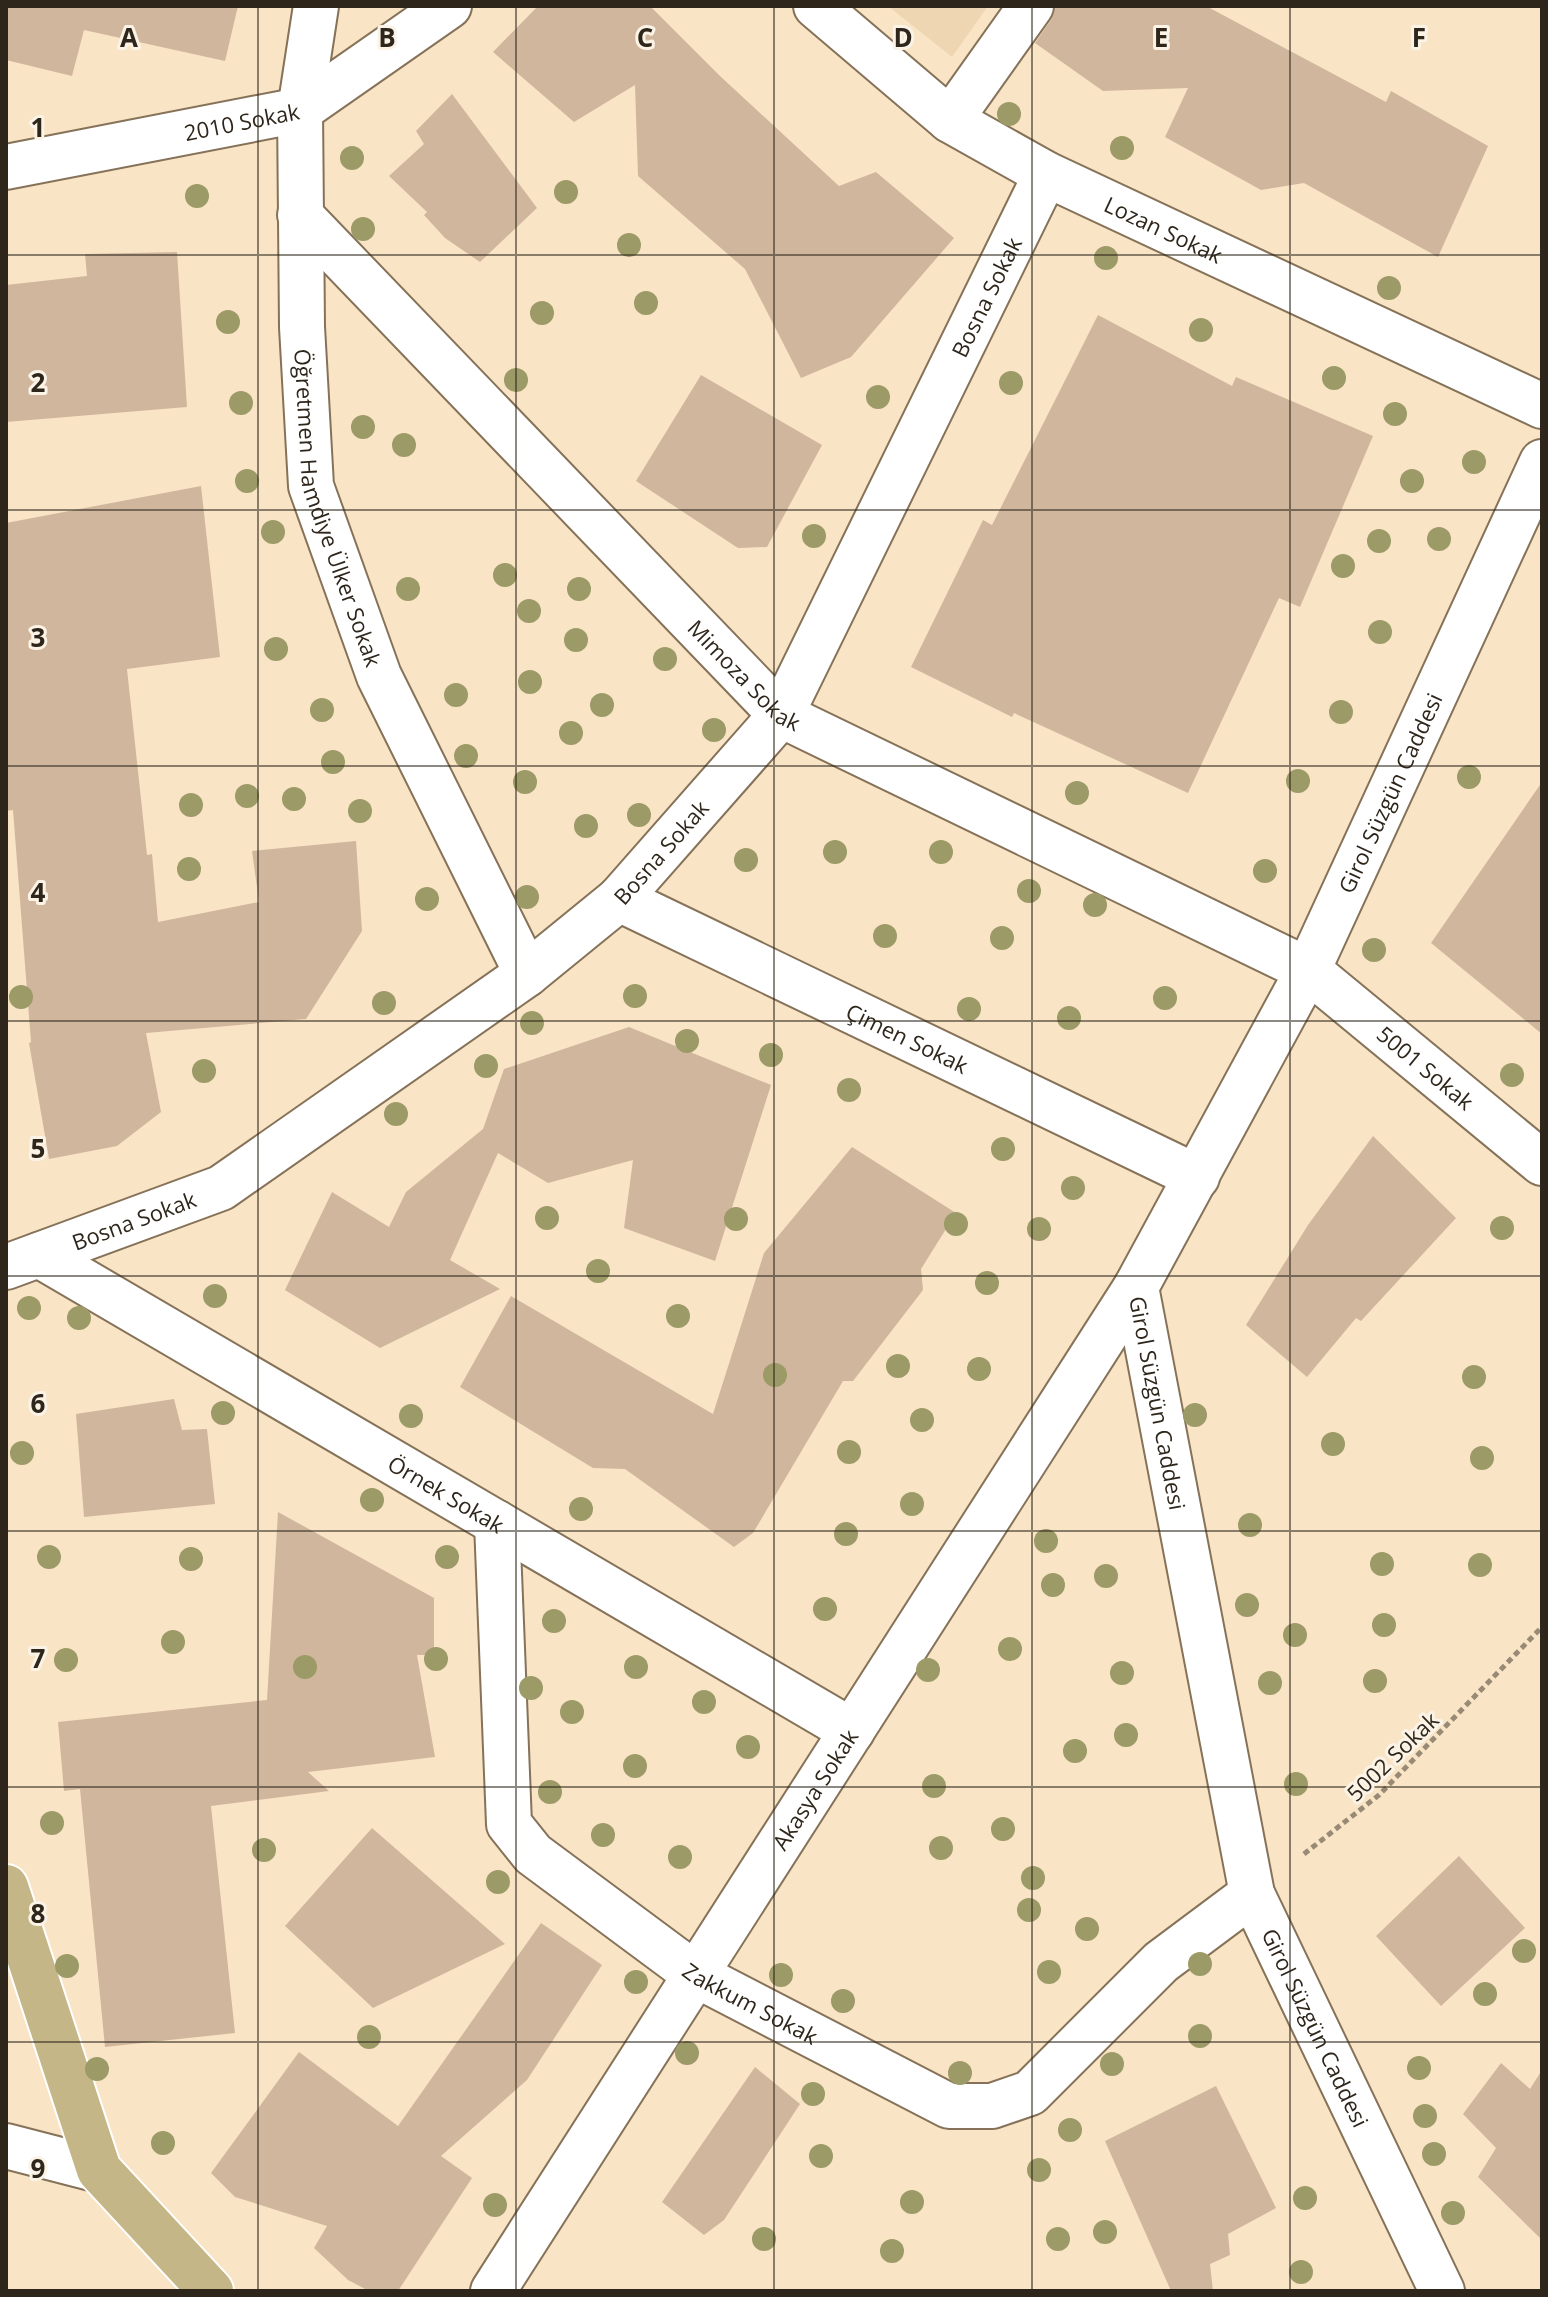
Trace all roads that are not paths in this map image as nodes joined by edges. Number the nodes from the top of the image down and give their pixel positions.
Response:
1 (316, 6) edge
2 (449, 6) edge
3 (816, 6) edge
4 (1031, 6) edge
5 (300, 110) junction
6 (950, 120) junction
7 (6, 167) edge
8 (1046, 174) junction
9 (300, 215) junction
10 (1542, 406) edge
11 (1542, 462) edge
12 (781, 715) junction
13 (619, 899) junction
14 (1308, 970) junction
15 (527, 974) junction
16 (1542, 1163) edge
17 (1197, 1177) junction
18 (22, 1261) edge
19 (1136, 1287) junction
20 (497, 1523) junction
21 (852, 1731) junction
22 (6, 1887) edge
23 (1252, 1894) junction
24 (696, 1975) junction
25 (6, 2146) edge
26 (99, 2170) junction
27 (211, 2291) edge
28 (493, 2291) edge
29 (1442, 2291) edge

1 - 5 street, Öğretmen Hamdiye Ülker Sokak
2 - 5 street, 2010 Sokak
3 - 6 street, Lozan Sokak
4 - 6 street
5 - 7 street, 2010 Sokak
5 - 9 street, Öğretmen Hamdiye Ülker Sokak
6 - 8 street, Lozan Sokak
8 - 10 street, Lozan Sokak
8 - 12 street, Bosna Sokak
9 - 12 street, Mimoza Sokak
9 - 15 street, Öğretmen Hamdiye Ülker Sokak
11 - 14 street, Girol Süzgün Caddesi
12 - 13 street, Bosna Sokak
12 - 14 street, Mimoza Sokak
13 - 15 street, Bosna Sokak
13 - 17 street, Çimen Sokak
14 - 16 street, 5001 Sokak
14 - 17 street, Girol Süzgün Caddesi
15 - 18 street, Bosna Sokak
17 - 19 street, Girol Süzgün Caddesi
18 - 20 street, Örnek Sokak
19 - 21 street, Akasya Sokak
19 - 23 street, Girol Süzgün Caddesi
20 - 21 street, Örnek Sokak
20 - 24 street, Zakkum Sokak
21 - 24 street, Akasya Sokak
22 - 26 main road
23 - 24 street, Zakkum Sokak
23 - 29 street, Girol Süzgün Caddesi
24 - 28 street, Akasya Sokak
25 - 26 street
26 - 27 main road

